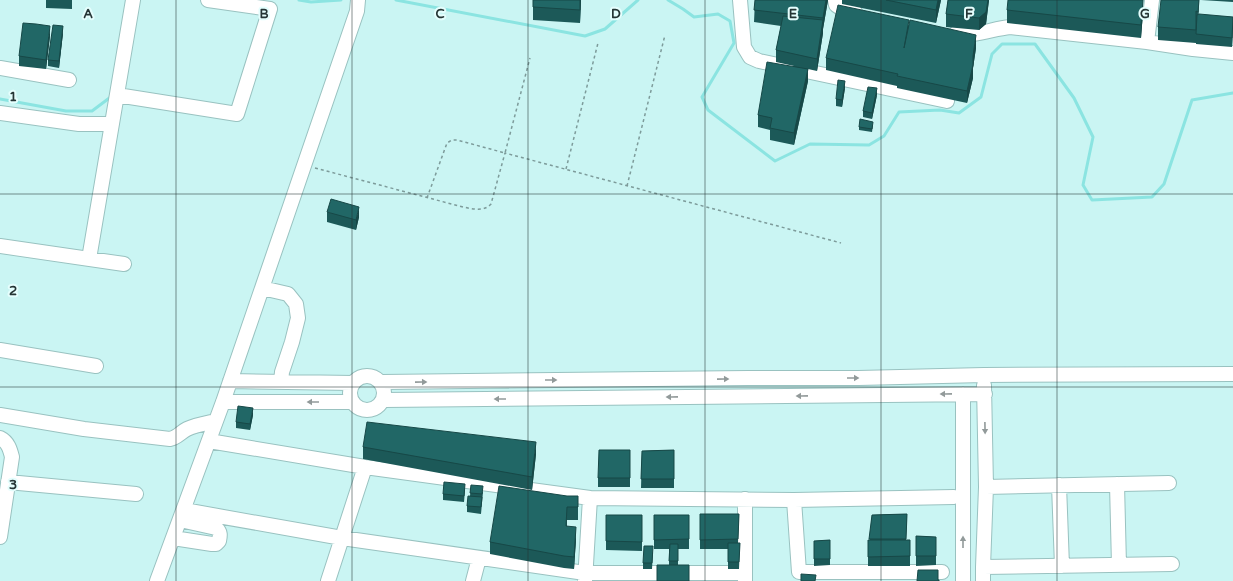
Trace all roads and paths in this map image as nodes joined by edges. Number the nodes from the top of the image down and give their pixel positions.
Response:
1 (133, 0) edge
2 (208, 0) edge
3 (740, 0) edge
4 (835, 0) edge
5 (1152, 0) edge
6 (358, 6) edge
7 (870, 16) edge
8 (942, 31) edge
9 (665, 35) dead end
10 (598, 42) dead end
11 (1147, 42) junction
12 (1233, 53) edge
13 (530, 58) dead end
14 (0, 68) edge
15 (69, 80) dead end
16 (117, 94) junction
17 (947, 101) dead end
18 (0, 113) edge
19 (112, 124) junction
20 (505, 153) junction
21 (304, 165) junction
22 (566, 170) junction
23 (626, 186) junction
24 (427, 198) junction
25 (841, 243) dead end
26 (0, 246) edge
27 (89, 259) junction
28 (124, 264) dead end
29 (262, 288) junction
30 (0, 350) edge
31 (96, 366) dead end
32 (1233, 374) edge
33 (984, 375) junction
34 (693, 379) junction
35 (230, 381) junction
36 (281, 382) junction
37 (382, 382) junction
38 (353, 383) junction
39 (964, 394) junction
40 (985, 394) junction
41 (694, 397) junction
42 (384, 400) junction
43 (223, 402) junction
44 (352, 402) junction
45 (0, 415) edge
46 (216, 421) junction
47 (0, 438) edge
48 (209, 441) junction
49 (365, 467) junction
50 (8, 482) junction
51 (1169, 483) dead end
52 (1117, 484) junction
53 (1059, 485) junction
54 (986, 487) junction
55 (136, 494) dead end
56 (954, 497) dead end
57 (590, 498) junction
58 (745, 499) junction
59 (794, 500) junction
60 (182, 515) junction
61 (0, 537) edge
62 (173, 538) junction
63 (342, 538) junction
64 (479, 558) junction
65 (1172, 564) dead end
66 (1119, 565) junction
67 (1062, 566) junction
68 (983, 567) junction
69 (942, 572) dead end
70 (585, 577) edge
71 (745, 577) edge
72 (798, 577) edge
73 (161, 581) edge
74 (328, 581) edge
75 (473, 581) edge
76 (963, 581) edge
77 (983, 581) edge

1 - 16 street
2 - 16 street
3 - 17 street
4 - 7 street
5 - 11 street
6 - 21 street
8 - 11 street
9 - 23 path
10 - 22 path
11 - 12 street
13 - 20 path
14 - 15 street
16 - 19 street
18 - 19 street
19 - 27 street
20 - 22 path
20 - 24 path
20 - 24 path
21 - 24 path
21 - 29 street
22 - 23 path
23 - 25 path
26 - 27 street
27 - 28 street
29 - 35 street
29 - 36 street
30 - 31 street
32 - 33 street
34 -> 33 street
33 - 40 street
37 -> 34 street
34 - 41 street
35 - 36 street
35 - 43 street
36 - 38 street
37 - 38 street
37 - 42 street
38 - 44 street
39 - 40 street
39 -> 41 street
76 -> 39 street
40 -> 54 street
41 -> 42 street
42 - 44 street
44 -> 43 street
43 - 46 street
45 - 46 street
46 - 48 street
47 - 50 street
48 - 49 street
48 - 60 street
49 - 57 street
49 - 63 street
50 - 55 street
50 - 61 street
51 - 52 street
52 - 53 street
52 - 66 street
53 - 54 street
53 - 67 street
54 - 68 street
56 - 59 street
57 - 58 street
57 - 70 street
58 - 59 street
58 - 71 street
59 - 72 street
60 - 62 street
60 - 62 street
60 - 63 street
62 - 73 street
63 - 64 street
63 - 74 street
64 - 70 street
64 - 75 street
65 - 66 street
66 - 67 street
67 - 68 street
68 - 77 street
69 - 72 street
70 - 71 street

